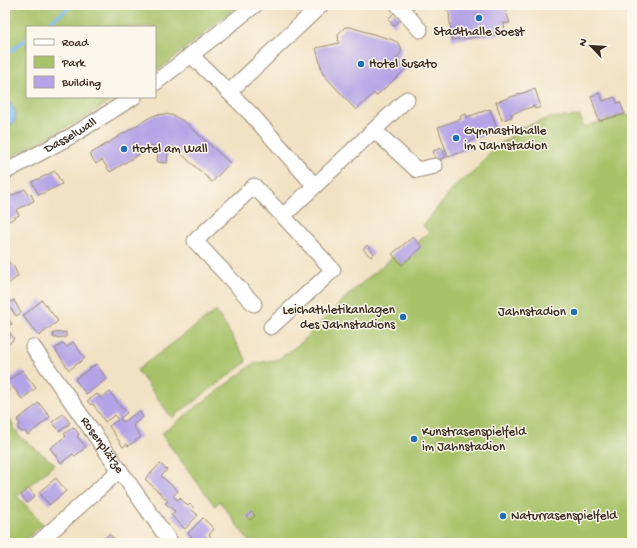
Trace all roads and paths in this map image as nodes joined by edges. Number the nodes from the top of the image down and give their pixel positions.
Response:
1 (255, 5) edge
2 (321, 5) edge
3 (398, 5) edge
4 (420, 30) dead end
5 (191, 55) junction
6 (156, 82) edge
7 (228, 92) junction
8 (132, 98) edge
9 (407, 99) dead end
10 (374, 130) junction
11 (435, 166) dead end
12 (5, 172) edge
13 (315, 186) junction
14 (283, 216) junction
15 (254, 304) dead end
16 (272, 326) dead end
17 (34, 347) dead end
18 (120, 470) junction
19 (38, 543) edge
20 (171, 543) edge

1 - 5 street
2 - 7 street
3 - 4 street
5 - 6 street
5 - 7 street
7 - 13 street
8 - 12 street, Dasselwall
9 - 10 street
10 - 11 street
10 - 13 street
13 - 14 street
14 - 15 street
14 - 16 street
17 - 18 street, Rosenplätze
18 - 19 street
18 - 20 street, Rosenplätze

